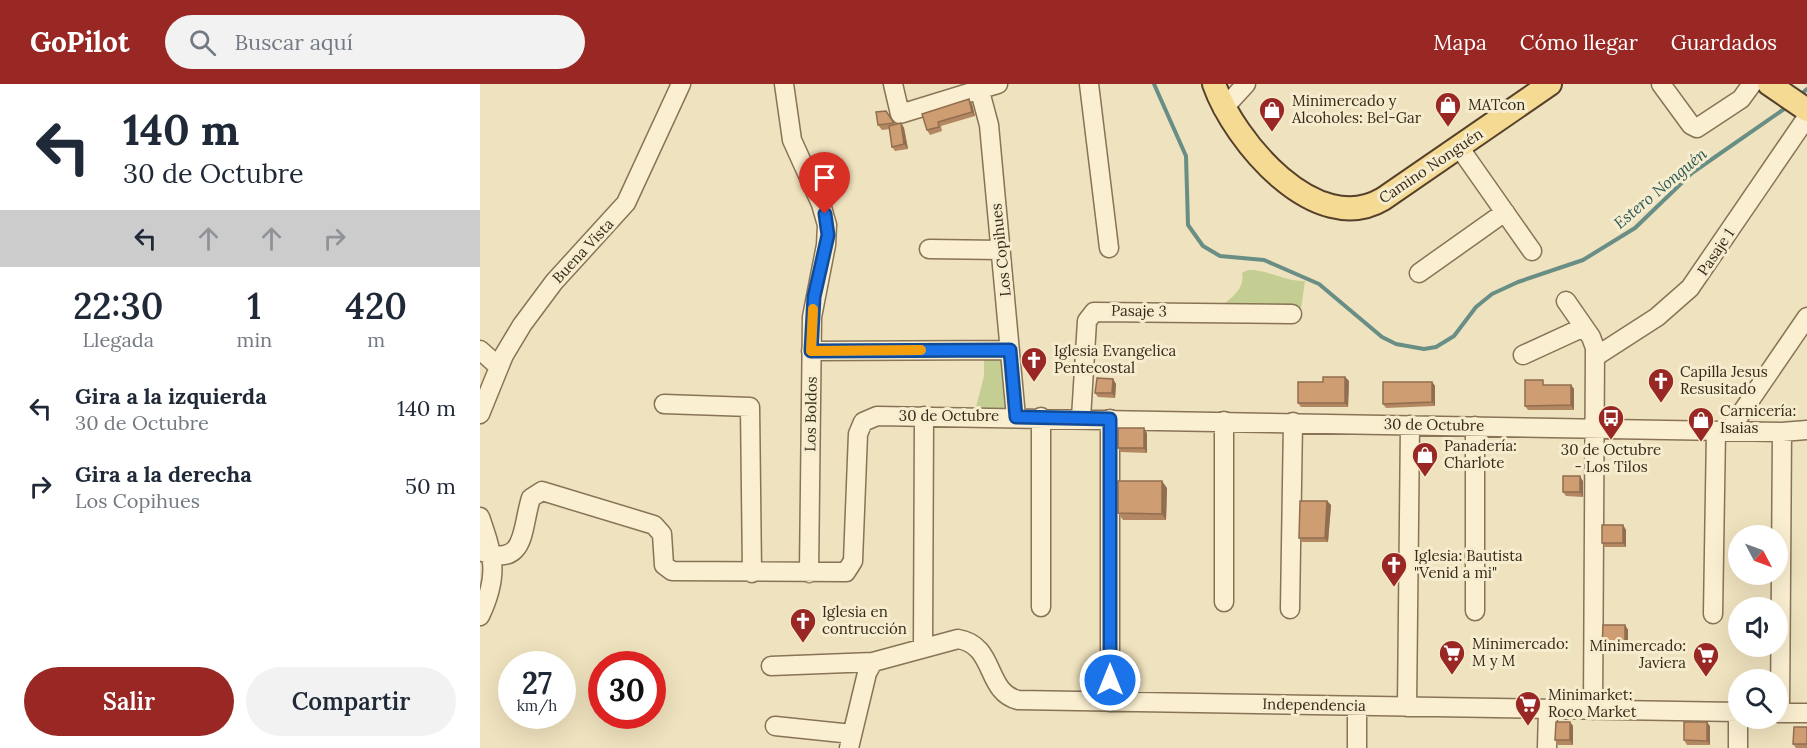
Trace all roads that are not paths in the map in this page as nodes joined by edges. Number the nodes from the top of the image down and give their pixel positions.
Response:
1 (681, 84) edge
2 (784, 84) edge
3 (893, 84) edge
4 (1089, 84) edge
5 (1214, 84) edge
6 (1245, 84) edge
7 (1550, 84) edge
8 (1752, 84) edge
9 (985, 86) edge
10 (1669, 87) edge
11 (1775, 88) edge
12 (1223, 109) junction
13 (1806, 111) edge
14 (1459, 147) junction
15 (1505, 212) junction
16 (1109, 248) dead end
17 (929, 249) dead end
18 (1000, 250) junction
19 (1532, 251) dead end
20 (1419, 273) dead end
21 (1566, 301) dead end
22 (1292, 314) dead end
23 (1807, 317) edge
24 (1584, 327) junction
25 (480, 350) edge
26 (1010, 350) junction
27 (811, 351) junction
28 (1523, 355) dead end
29 (1595, 357) junction
30 (499, 367) junction
31 (664, 404) dead end
32 (480, 414) edge
33 (924, 416) junction
34 (1016, 417) junction
35 (1041, 417) junction
36 (1081, 418) junction
37 (1110, 419) junction
38 (1224, 421) junction
39 (1293, 422) junction
40 (1410, 425) junction
41 (1475, 426) junction
42 (1594, 428) junction
43 (1807, 429) edge
44 (1722, 431) junction
45 (1782, 432) junction
46 (480, 517) edge
47 (487, 554) edge
48 (752, 573) junction
49 (809, 573) junction
50 (1224, 602) dead end
51 (1041, 607) dead end
52 (1290, 609) dead end
53 (1475, 611) dead end
54 (1713, 614) dead end
55 (480, 616) edge
56 (923, 648) junction
57 (873, 662) junction
58 (771, 666) dead end
59 (1779, 669) edge
60 (1110, 702) junction
61 (1357, 706) junction
62 (1407, 707) junction
63 (1548, 709) junction
64 (1593, 710) junction
65 (1728, 712) edge
66 (1788, 713) edge
67 (1807, 713) edge
68 (775, 726) dead end
69 (1738, 729) edge
70 (851, 741) edge
71 (1357, 748) edge
72 (1547, 748) edge
73 (1738, 748) edge

1 - 30 street, Buena Vista
2 - 27 street, Los Boldos
3 - 9 street
4 - 16 street
5 - 12 main road, Camino Nonguén
6 - 12 street
7 - 14 main road, Camino Nonguén
8 - 10 street
9 - 18 street, Los Copihues
11 - 13 main road
12 - 14 main road, Camino Nonguén
13 - 29 street, Pasaje 1
14 - 15 street
15 - 19 street
15 - 20 street
17 - 18 street
18 - 26 street, Los Copihues
21 - 24 street
22 - 36 street, Pasaje 3
23 - 44 street
24 - 28 street
24 - 29 street
25 - 30 street
26 - 27 street
26 - 34 street, Los Copihues
27 - 49 street, Los Boldos
29 - 42 street
30 - 32 street, Buena Vista
31 - 48 street
33 - 34 street, 30 de Octubre
33 - 49 street, 30 de Octubre
33 - 56 street
34 - 35 street, 30 de Octubre
35 - 36 street, 30 de Octubre
35 - 51 street
36 - 37 street, 30 de Octubre
37 - 38 street, 30 de Octubre
37 - 60 street
38 - 39 street, 30 de Octubre
38 - 50 street
39 - 40 street, 30 de Octubre
39 - 52 street
40 - 41 street, 30 de Octubre
40 - 62 street
41 - 42 street, 30 de Octubre
41 - 53 street
42 - 44 street, 30 de Octubre
42 - 64 street
43 - 45 street, 30 de Octubre
44 - 45 street, 30 de Octubre
44 - 54 street
45 - 59 street
46 - 47 street
47 - 48 street, 30 de Octubre
47 - 55 street
48 - 49 street, 30 de Octubre
56 - 57 street
56 - 60 street, Independencia
57 - 58 street
57 - 70 street
60 - 61 street, Independencia
61 - 62 street, Independencia
61 - 71 street
62 - 63 street, Independencia
63 - 64 street, Independencia
63 - 72 street
64 - 65 street, Independencia
66 - 67 street
68 - 70 street
69 - 73 street

